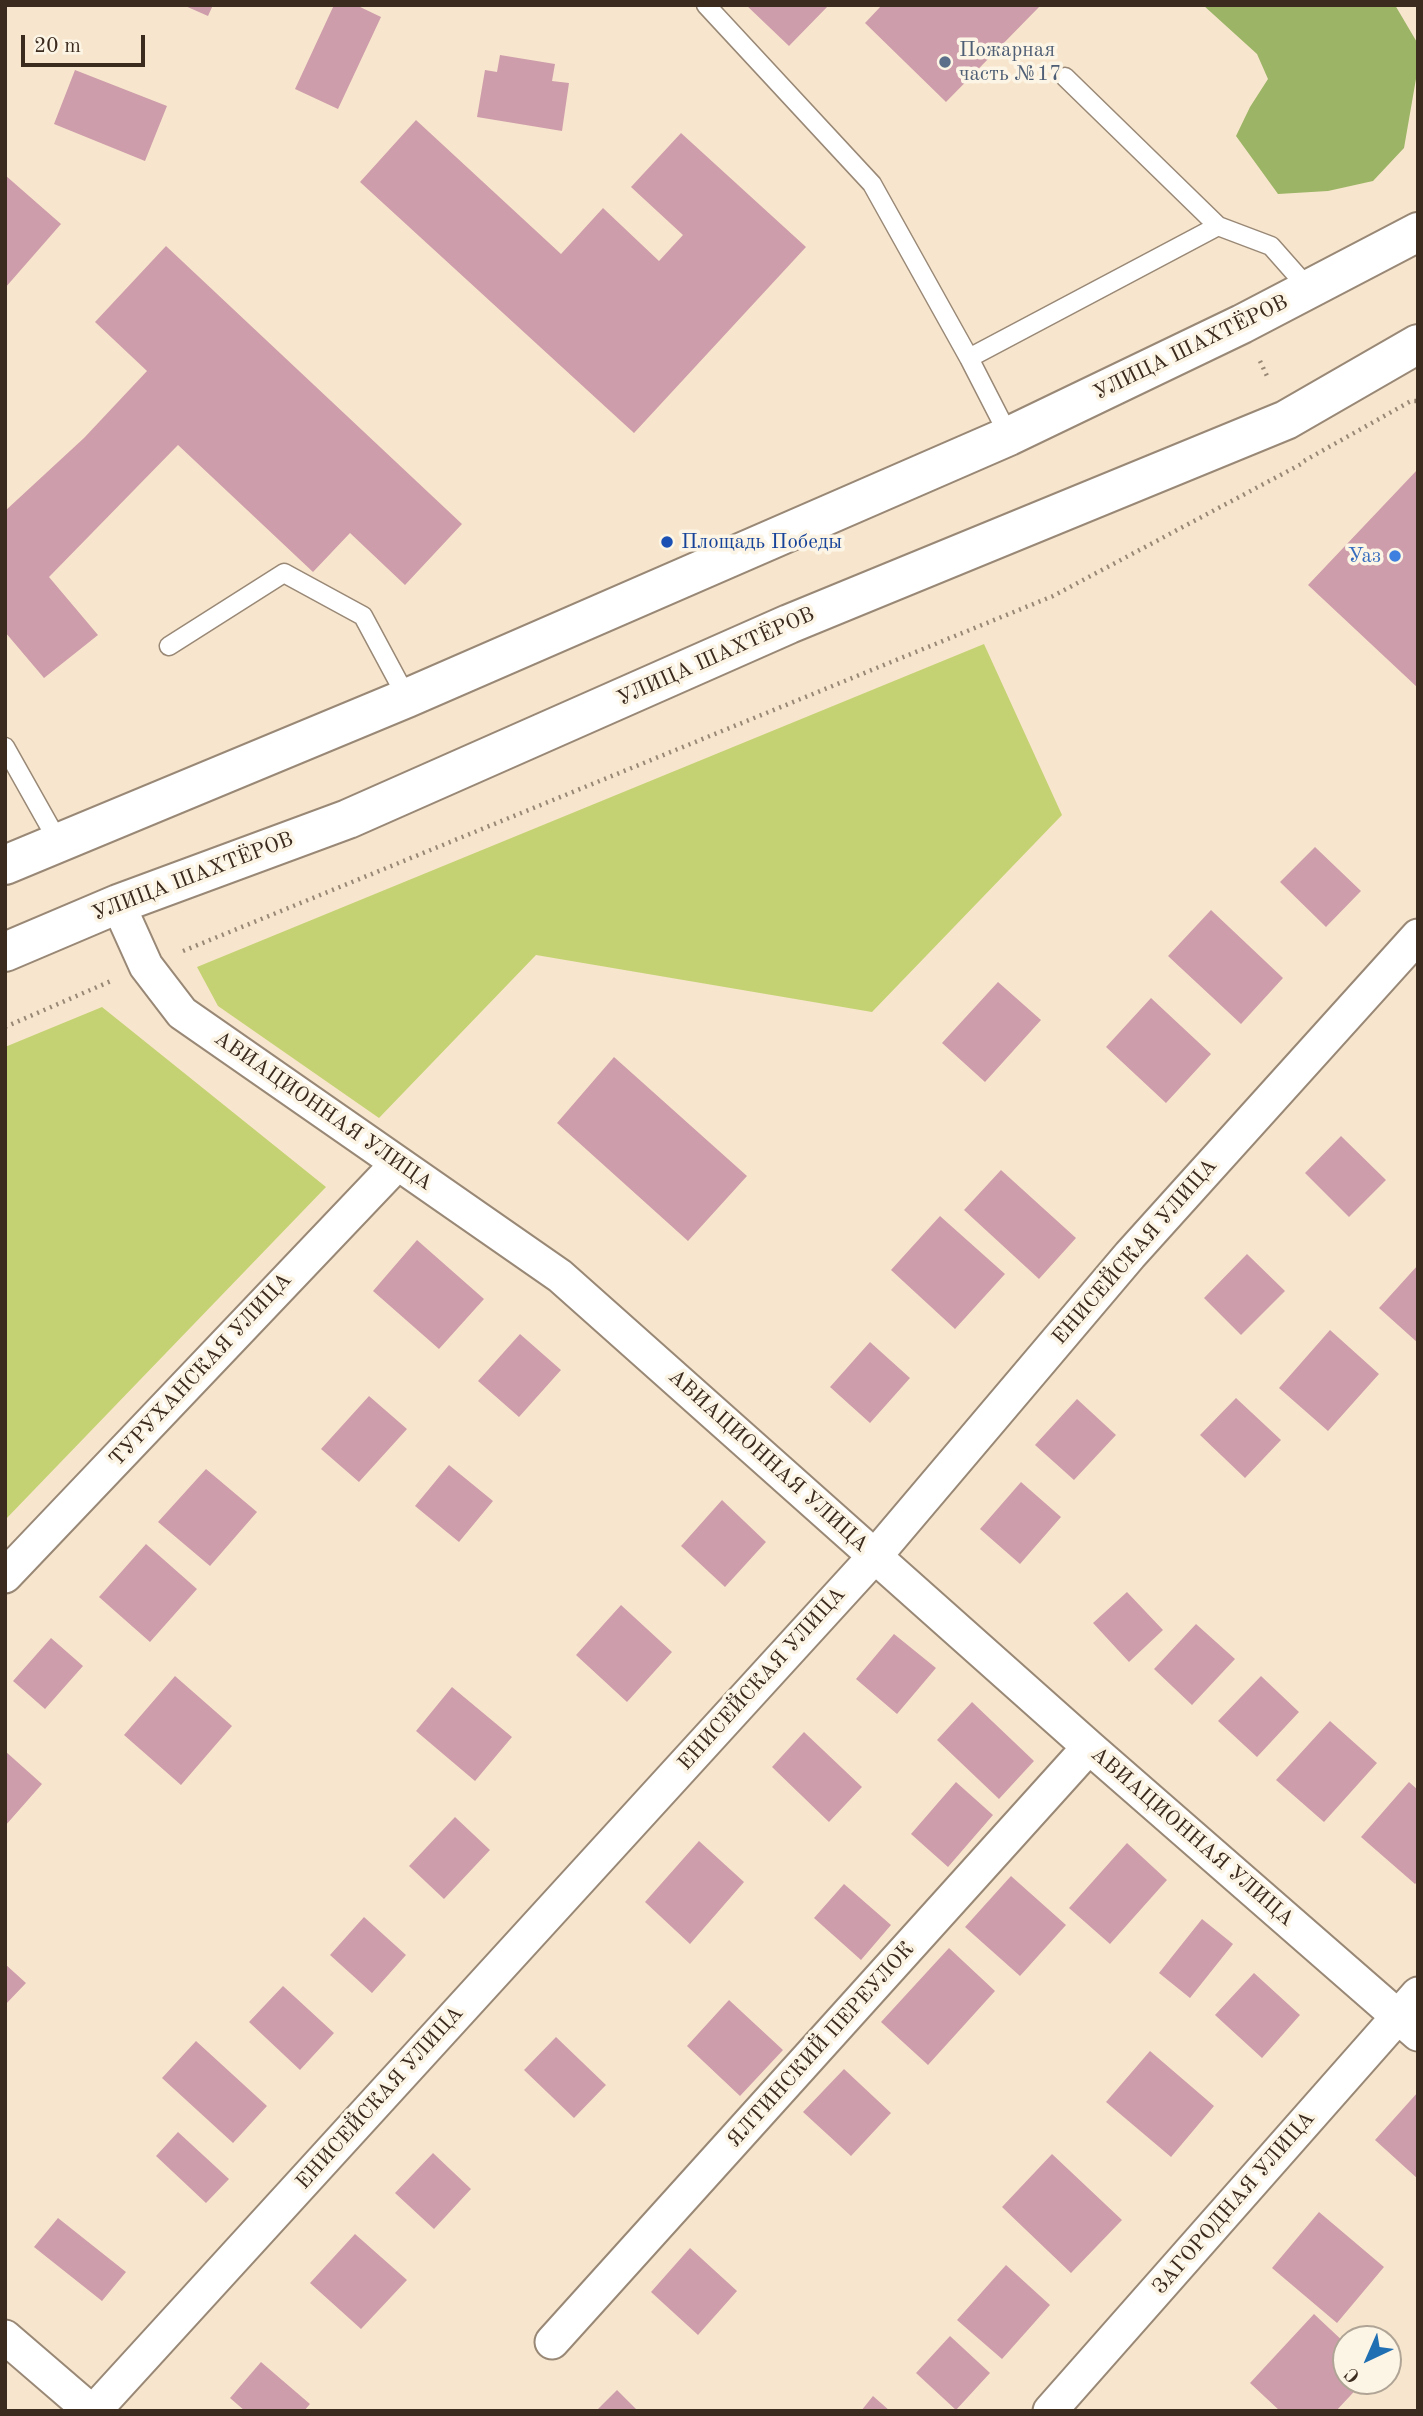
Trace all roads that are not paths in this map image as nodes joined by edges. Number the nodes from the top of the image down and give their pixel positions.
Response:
1 (706, 5) edge
2 (1065, 77) dead end
3 (1218, 226) junction
4 (1413, 235) edge
5 (1309, 289) junction
6 (1418, 345) edge
7 (969, 358) junction
8 (1009, 436) junction
9 (169, 646) dead end
10 (407, 698) junction
11 (5, 747) edge
12 (59, 843) junction
13 (5, 865) edge
14 (118, 904) junction
15 (1418, 936) edge
16 (5, 952) edge
17 (397, 1164) junction
18 (875, 1556) junction
19 (5, 1576) edge
20 (1089, 1747) junction
21 (1411, 2015) edge
22 (5, 2337) edge
23 (552, 2342) dead end
24 (93, 2411) edge
25 (1050, 2411) edge

1 - 7 lane
2 - 3 lane
3 - 5 lane
3 - 7 lane
4 - 5 main road, УЛИЦА ШАХТЁРОВ
5 - 8 main road, УЛИЦА ШАХТЁРОВ
6 - 14 main road, УЛИЦА ШАХТЁРОВ
7 - 8 lane
8 - 10 main road, УЛИЦА ШАХТЁРОВ
9 - 10 lane
10 - 12 main road, УЛИЦА ШАХТЁРОВ
11 - 12 lane
12 - 13 main road, УЛИЦА ШАХТЁРОВ
14 - 16 main road, УЛИЦА ШАХТЁРОВ
14 - 17 street, АВИАЦИОННАЯ УЛИЦА
15 - 18 street, ЕНИСЕЙСКАЯ УЛИЦА
17 - 18 street, АВИАЦИОННАЯ УЛИЦА
17 - 19 street, ТУРУХАНСКАЯ УЛИЦА
18 - 20 street, АВИАЦИОННАЯ УЛИЦА
18 - 24 street, ЕНИСЕЙСКАЯ УЛИЦА
20 - 21 street, АВИАЦИОННАЯ УЛИЦА
20 - 23 street, ЯЛТИНСКИЙ ПЕРЕУЛОК
21 - 25 street, ЗАГОРОДНАЯ УЛИЦА
22 - 24 street

